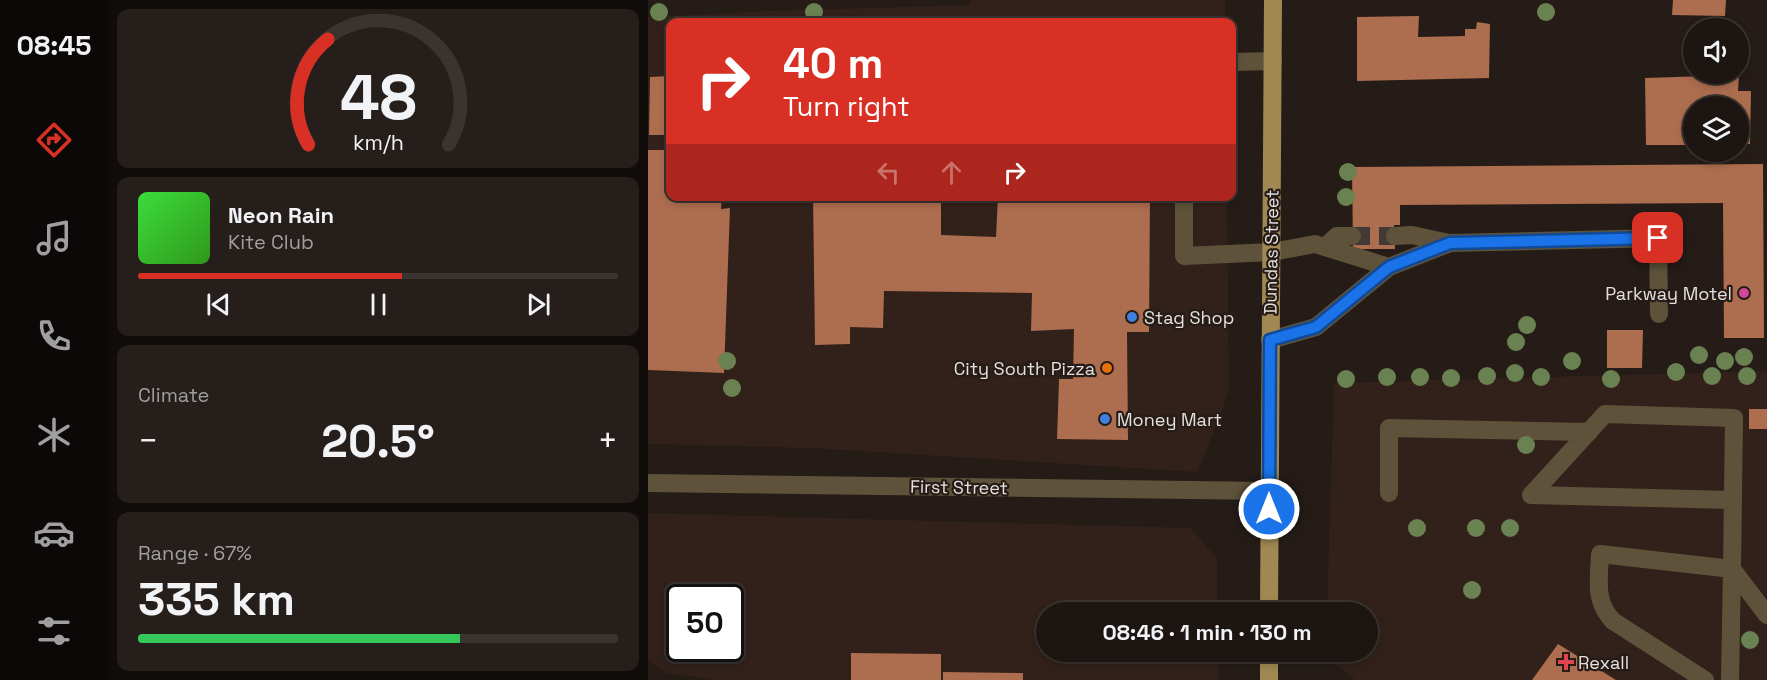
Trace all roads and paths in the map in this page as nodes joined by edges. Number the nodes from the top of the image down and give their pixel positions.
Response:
1 (1273, 0) edge
2 (1273, 61) junction
3 (1236, 62) edge
4 (1184, 201) edge
5 (1352, 236) tunnel mouth
6 (1395, 236) tunnel mouth
7 (1450, 243) junction
8 (1326, 246) junction
9 (1272, 252) junction
10 (1389, 267) junction
11 (1659, 314) dead end
12 (1270, 340) junction
13 (1588, 432) junction
14 (648, 483) edge
15 (1269, 491) junction
16 (1389, 493) dead end
17 (1732, 500) junction
18 (1731, 569) junction
19 (1269, 602) edge
20 (1767, 615) edge
21 (1269, 662) edge
22 (1269, 680) edge
23 (1705, 680) edge
24 (1730, 680) edge

1 - 2 main road, Dundas Street
2 - 3 street
2 - 9 main road, Dundas Street
4 - 9 street
5 - 8 street
6 - 7 street
7 - 10 street
7 - 11 street
8 - 9 street
8 - 10 street
9 - 12 main road, Dundas Street
10 - 12 street
12 - 15 main road, Dundas Street
13 - 16 street
13 - 17 street
13 - 17 street
14 - 15 street, First Street
15 - 19 main road, Dundas Street
17 - 18 street
18 - 20 street
18 - 23 street
18 - 24 street
21 - 22 main road

